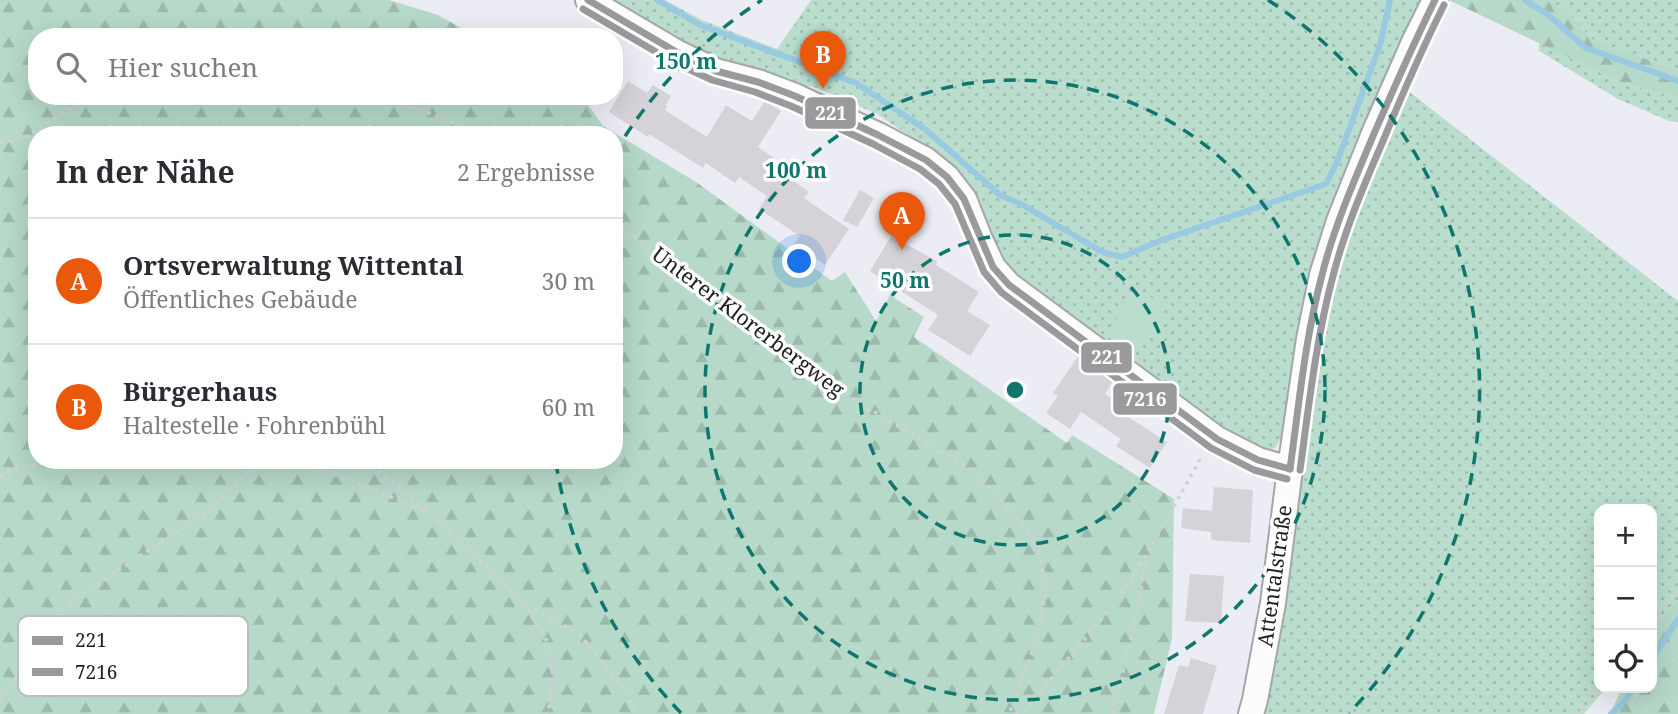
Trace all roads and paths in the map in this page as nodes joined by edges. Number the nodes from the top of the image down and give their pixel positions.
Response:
1 (588, 0) edge
2 (1435, 0) edge
3 (76, 105) edge
4 (409, 105) edge
5 (43, 126) edge
6 (460, 126) edge
7 (28, 135) edge
8 (0, 142) edge
9 (623, 228) edge
10 (1214, 437) junction
11 (28, 467) edge
12 (251, 469) edge
13 (322, 469) edge
14 (376, 469) edge
15 (1290, 469) junction
16 (0, 477) edge
17 (428, 512) junction
18 (1147, 554) junction
19 (1678, 590) edge
20 (526, 606) junction
21 (1657, 612) edge
22 (59, 616) edge
23 (18, 675) edge
24 (1594, 692) edge
25 (1634, 693) edge
26 (0, 701) edge
27 (546, 714) edge
28 (635, 714) edge
29 (1009, 714) edge
30 (1015, 714) edge
31 (1113, 714) edge
32 (1251, 714) edge
33 (1577, 714) edge
34 (1648, 714) edge

1 - 10 street
2 - 15 street, Attentalstraße
3 - 5 path
4 - 6 path
7 - 8 path
9 - 29 path, Unterer Klorerbergweg
10 - 15 street
10 - 18 path
11 - 16 path
12 - 22 path
13 - 17 path
14 - 17 path
15 - 32 street, Attentalstraße
17 - 20 path
18 - 30 path
18 - 31 path
19 - 21 path
20 - 27 path
20 - 28 path
23 - 26 path
24 - 33 path
25 - 34 path

